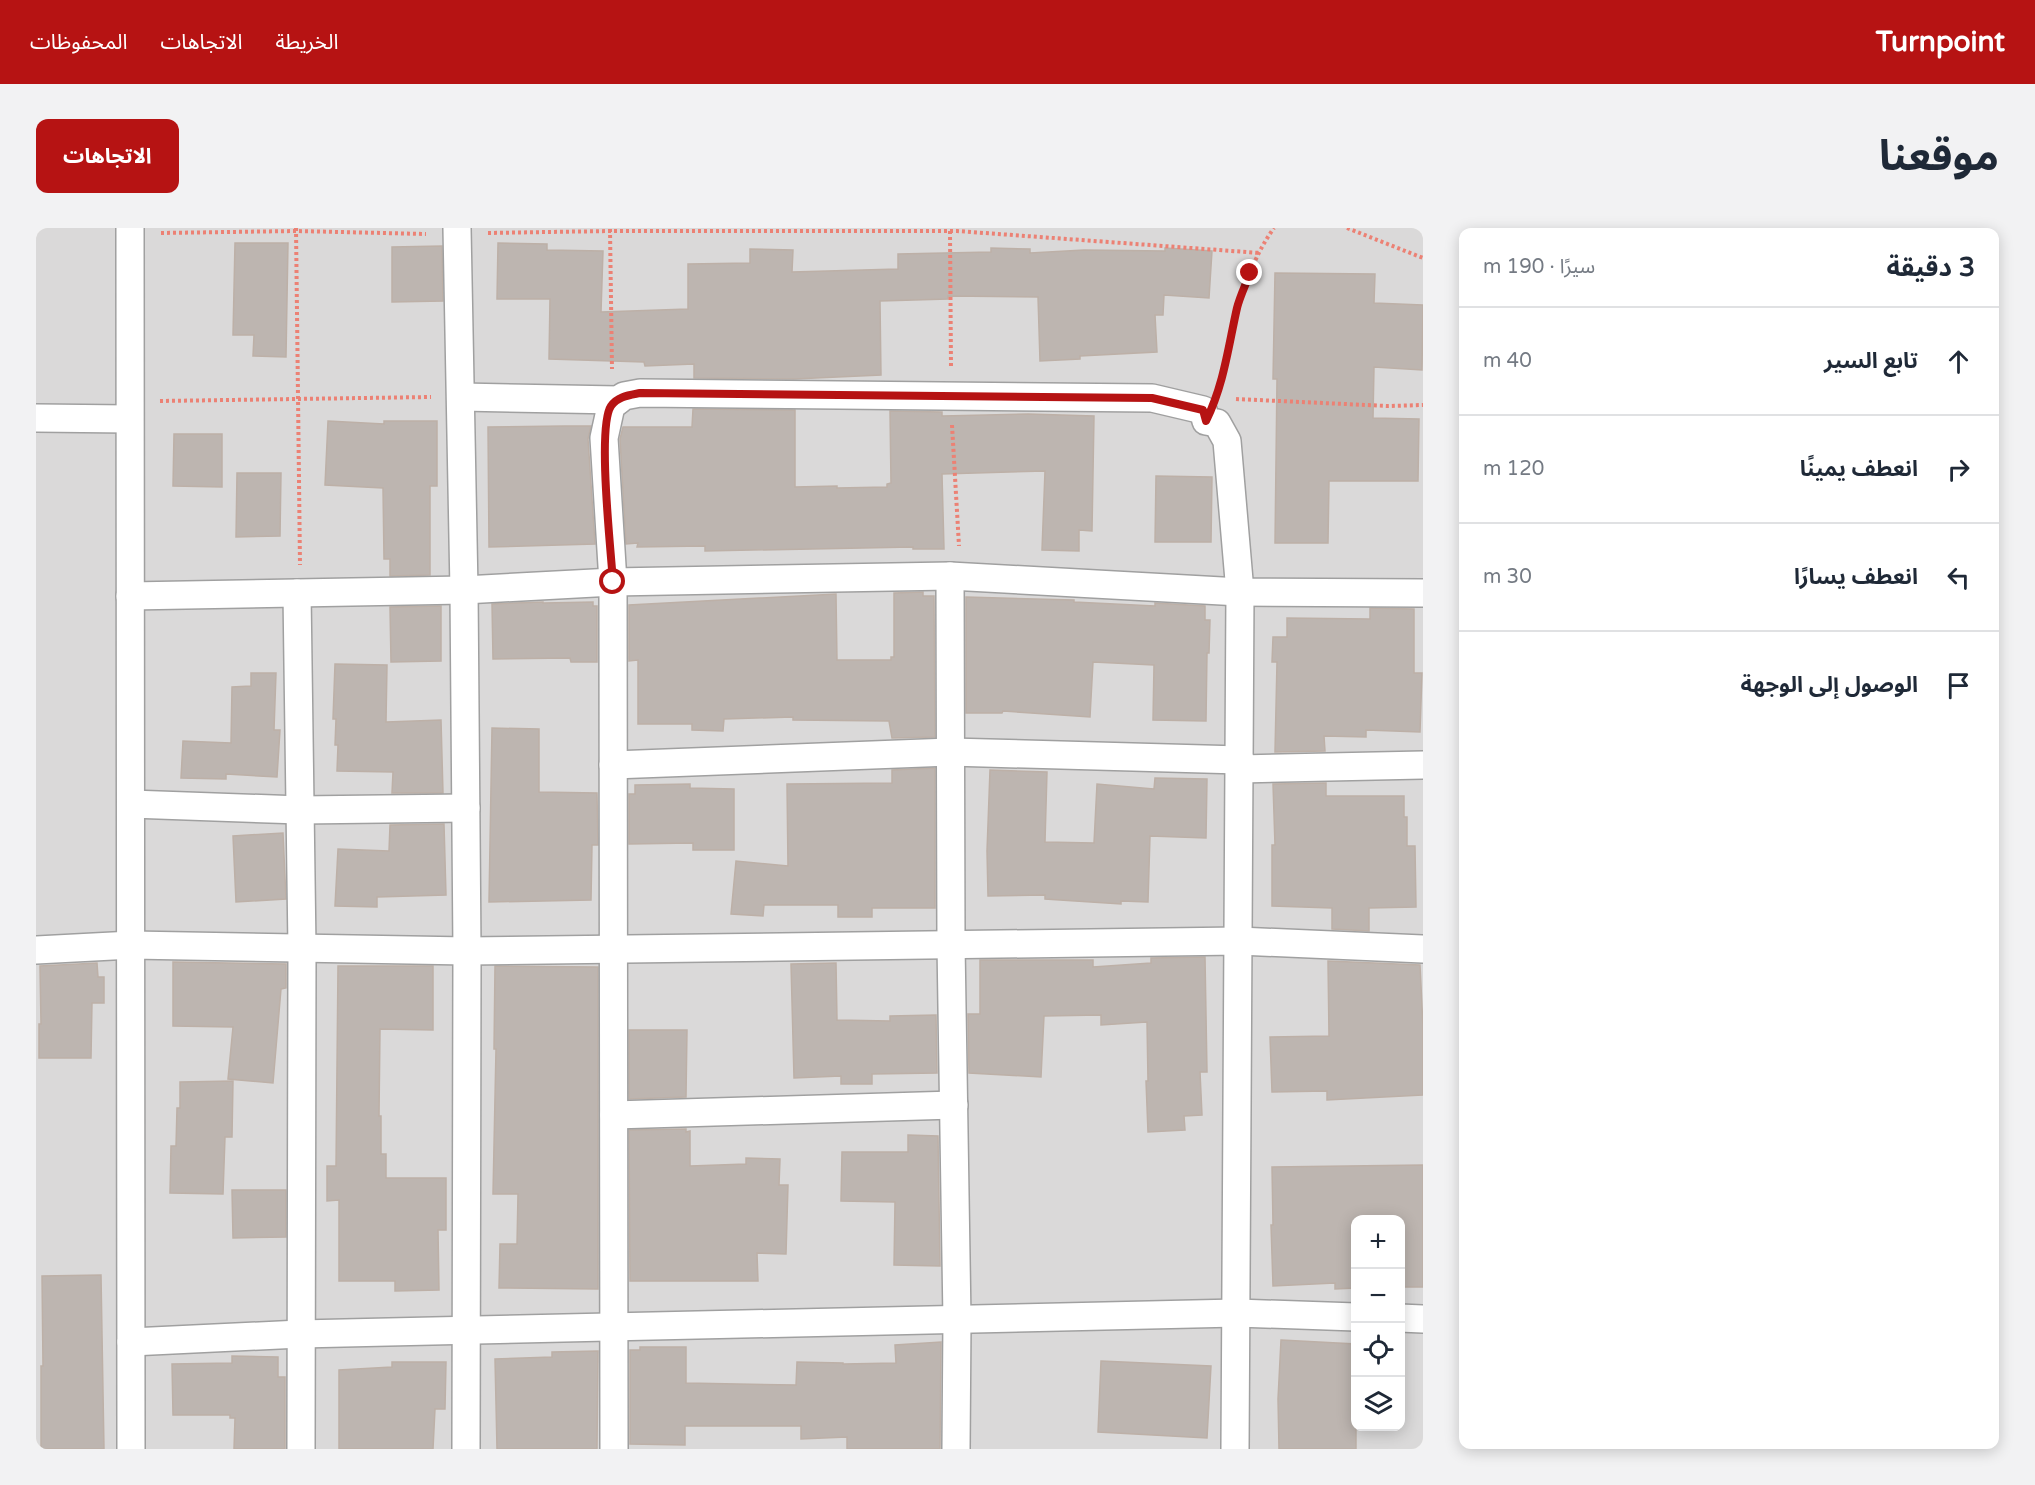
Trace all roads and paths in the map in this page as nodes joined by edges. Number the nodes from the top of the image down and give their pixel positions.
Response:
1 (1274, 228) edge
2 (1347, 228) edge
3 (610, 229) edge
4 (130, 230) edge
5 (296, 230) edge
6 (457, 231) edge
7 (1260, 253) junction
8 (1423, 258) edge
9 (461, 397) junction
10 (298, 399) junction
11 (615, 400) junction
12 (1423, 405) edge
13 (1212, 409) junction
14 (129, 410) junction
15 (36, 418) edge
16 (950, 576) junction
17 (613, 582) junction
18 (465, 590) junction
19 (1240, 592) junction
20 (299, 593) junction
21 (1423, 593) edge
22 (130, 596) junction
23 (950, 752) junction
24 (613, 765) junction
25 (1240, 765) junction
26 (1423, 765) edge
27 (131, 804) junction
28 (466, 808) junction
29 (300, 810) junction
30 (1239, 941) junction
31 (951, 944) junction
32 (132, 945) junction
33 (302, 948) junction
34 (1423, 949) edge
35 (36, 950) edge
36 (613, 950) junction
37 (467, 951) junction
38 (954, 1105) junction
39 (614, 1115) junction
40 (1236, 1313) junction
41 (1351, 1317) edge
42 (1405, 1318) edge
43 (1423, 1318) edge
44 (957, 1320) junction
45 (615, 1328) junction
46 (467, 1330) junction
47 (300, 1334) junction
48 (131, 1342) junction
49 (131, 1449) edge
50 (301, 1449) edge
51 (466, 1449) edge
52 (615, 1449) edge
53 (956, 1449) edge
54 (1235, 1449) edge

1 - 7 path
2 - 8 path
3 - 6 path
3 - 7 path
3 - 11 path
4 - 5 path
4 - 14 street
5 - 6 path
5 - 10 path
6 - 9 street
7 - 13 path
9 - 10 path
9 - 11 street
9 - 18 street
10 - 14 path
10 - 20 path
11 - 13 street
11 - 17 street
12 - 13 path
13 - 19 street
14 - 15 street
14 - 22 street
16 - 17 street
16 - 19 street
16 - 23 street
17 - 18 street
17 - 24 street
18 - 20 street
18 - 28 street
19 - 21 street
19 - 25 street
20 - 22 street
20 - 29 street
22 - 27 street
23 - 24 street
23 - 25 street
23 - 31 street
24 - 36 street
25 - 26 street
25 - 30 street
27 - 29 street
27 - 32 street
28 - 29 street
28 - 37 street
29 - 33 street
30 - 31 street
30 - 34 street
30 - 40 street
31 - 36 street
31 - 38 street
32 - 33 street
32 - 35 street
32 - 48 street
33 - 37 street
33 - 47 street
36 - 37 street
36 - 39 street
37 - 46 street
38 - 39 street
38 - 44 street
39 - 45 street
40 - 41 street
40 - 44 street
40 - 54 street
42 - 43 street
44 - 45 street
44 - 53 street
45 - 46 street
45 - 52 street
46 - 47 street
46 - 51 street
47 - 48 street
47 - 50 street
48 - 49 street

